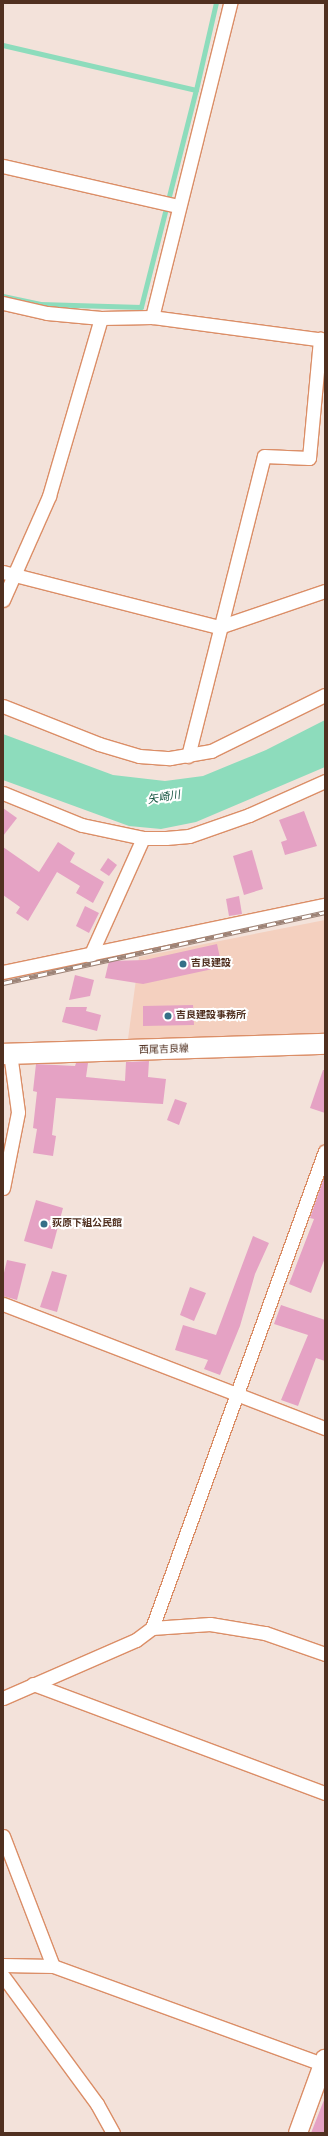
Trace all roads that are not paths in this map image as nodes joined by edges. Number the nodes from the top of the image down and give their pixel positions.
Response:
1 (230, 3) edge
2 (3, 166) edge
3 (178, 206) junction
4 (3, 302) edge
5 (152, 317) junction
6 (101, 318) junction
7 (322, 340) edge
8 (9, 573) edge
9 (325, 591) edge
10 (3, 600) edge
11 (219, 627) junction
12 (325, 695) edge
13 (3, 706) edge
14 (188, 756) junction
15 (325, 782) edge
16 (3, 793) edge
17 (143, 838) junction
18 (325, 905) edge
19 (90, 956) junction
20 (3, 972) edge
21 (325, 1044) edge
22 (7, 1053) edge
23 (325, 1150) edge
24 (3, 1188) edge
25 (3, 1304) edge
26 (236, 1392) junction
27 (325, 1428) edge
28 (152, 1628) junction
29 (325, 1654) edge
30 (33, 1684) junction
31 (3, 1698) edge
32 (325, 1793) edge
33 (3, 1836) edge
34 (3, 1965) edge
35 (53, 1966) junction
36 (3, 1976) edge
37 (324, 2063) edge
38 (114, 2133) edge
39 (298, 2133) edge

1 - 3 street
2 - 3 street
3 - 5 street
4 - 6 street
5 - 6 street
5 - 7 street
6 - 8 street
7 - 11 street
8 - 10 street
8 - 11 street
9 - 11 street
11 - 14 street
12 - 14 street
13 - 14 street
15 - 17 street
16 - 17 street
17 - 19 street
18 - 19 street
19 - 20 street
21 - 22 main road, 西尾吉良線
22 - 24 street
23 - 26 street
25 - 26 street
26 - 27 street
26 - 28 street
28 - 29 street
28 - 30 street
30 - 31 street
30 - 32 street
33 - 35 street
34 - 35 street
35 - 37 street
36 - 38 street
37 - 39 main road

